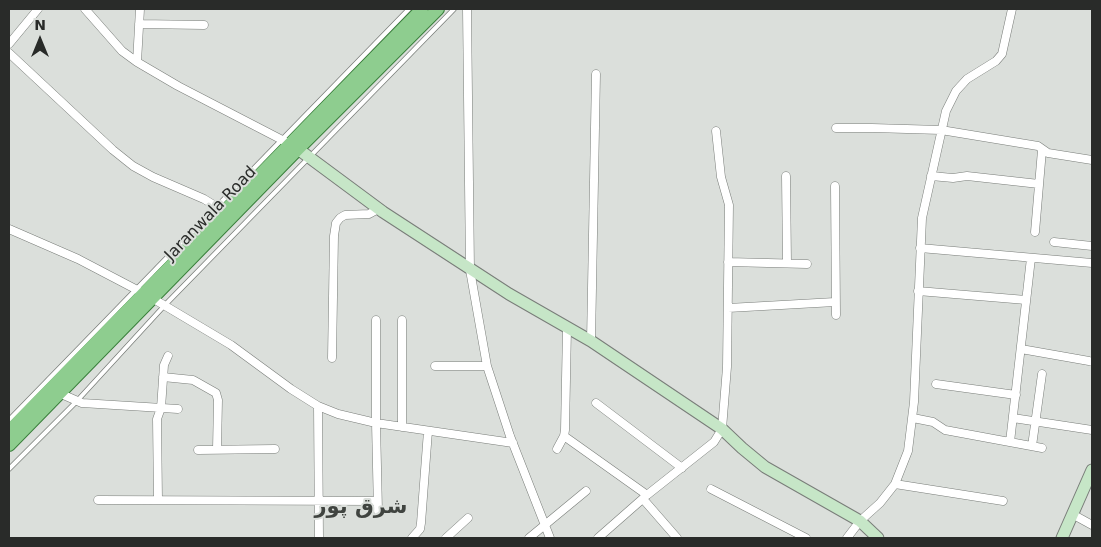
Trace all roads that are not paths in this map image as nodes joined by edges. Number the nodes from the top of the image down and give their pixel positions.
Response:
1 (38, 9) edge
2 (140, 9) edge
3 (409, 9) edge
4 (422, 9) edge
5 (438, 9) edge
6 (454, 9) edge
7 (467, 9) edge
8 (1012, 9) edge
9 (88, 11) edge
10 (139, 24) junction
11 (204, 25) dead end
12 (9, 44) edge
13 (9, 53) edge
14 (137, 62) junction
15 (596, 74) dead end
16 (836, 128) dead end
17 (941, 130) junction
18 (716, 131) dead end
19 (290, 144) junction
20 (1042, 150) junction
21 (309, 157) junction
22 (1092, 160) edge
23 (786, 176) dead end
24 (931, 176) junction
25 (1038, 184) junction
26 (834, 186) dead end
27 (217, 207) junction
28 (378, 209) junction
29 (9, 230) edge
30 (1035, 232) dead end
31 (1054, 242) dead end
32 (1092, 246) edge
33 (920, 248) junction
34 (1031, 258) junction
35 (728, 262) junction
36 (787, 263) junction
37 (1092, 263) edge
38 (807, 264) dead end
39 (470, 270) junction
40 (918, 291) junction
41 (144, 293) junction
42 (1026, 300) junction
43 (835, 302) junction
44 (165, 305) junction
45 (728, 308) junction
46 (836, 315) dead end
47 (376, 320) dead end
48 (402, 320) dead end
49 (567, 328) junction
50 (591, 341) junction
51 (1021, 349) junction
52 (168, 356) dead end
53 (332, 358) dead end
54 (1089, 360) dead end
55 (435, 366) dead end
56 (487, 366) junction
57 (1042, 374) dead end
58 (163, 377) junction
59 (936, 384) dead end
60 (59, 393) junction
61 (1016, 395) junction
62 (76, 402) junction
63 (596, 403) dead end
64 (318, 406) junction
65 (161, 408) junction
66 (178, 409) dead end
67 (913, 418) junction
68 (1013, 418) junction
69 (9, 420) edge
70 (1035, 421) junction
71 (376, 423) junction
72 (402, 427) junction
73 (722, 429) junction
74 (1092, 430) edge
75 (9, 431) edge
76 (428, 431) junction
77 (564, 436) junction
78 (1010, 442) junction
79 (513, 443) junction
80 (9, 445) edge
81 (1032, 446) junction
82 (1042, 448) dead end
83 (216, 449) junction
84 (275, 449) dead end
85 (557, 449) dead end
86 (198, 450) dead end
87 (9, 468) edge
88 (682, 468) junction
89 (1092, 470) edge
90 (894, 484) junction
91 (711, 489) dead end
92 (586, 491) dead end
93 (645, 497) junction
94 (98, 500) dead end
95 (158, 500) junction
96 (318, 500) junction
97 (377, 501) junction
98 (1003, 501) dead end
99 (378, 511) dead end
100 (1072, 514) junction
101 (468, 518) dead end
102 (860, 521) junction
103 (545, 525) junction
104 (1092, 525) edge
105 (319, 538) edge
106 (412, 538) edge
107 (446, 538) edge
108 (530, 538) edge
109 (550, 538) edge
110 (598, 538) edge
111 (678, 538) edge
112 (806, 538) edge
113 (847, 538) edge
114 (878, 538) edge
115 (1062, 538) edge

1 - 12 street
2 - 10 street
3 - 19 lane
4 - 19 main road, Jaranwala Road
5 - 19 main road, Jaranwala Road
6 - 21 lane
7 - 39 street
8 - 17 street
9 - 14 street
10 - 11 street
10 - 14 street
13 - 27 street
14 - 19 street
15 - 50 street
16 - 17 street
17 - 20 street
17 - 24 street
18 - 35 street
19 - 21 street
19 - 27 lane
19 - 41 main road, Jaranwala Road
20 - 22 street
20 - 25 street
21 - 28 street
21 - 44 lane
23 - 36 street
24 - 25 street
24 - 33 street
25 - 30 street
26 - 43 street
27 - 41 lane
28 - 39 street
28 - 53 street
29 - 41 street
31 - 32 street
33 - 34 street
33 - 40 street
34 - 37 street
34 - 42 street
35 - 36 street
35 - 45 street
36 - 38 street
39 - 49 street
39 - 56 street
40 - 42 street
40 - 67 street
41 - 44 street
41 - 60 main road, Jaranwala Road
41 - 69 lane
41 - 75 main road, Jaranwala Road
42 - 51 street
43 - 45 street
43 - 46 street
44 - 62 lane
44 - 64 street
45 - 73 street
47 - 71 street
48 - 72 street
49 - 50 street
49 - 77 street
50 - 73 street
51 - 54 street
51 - 61 street
52 - 58 street
55 - 56 street
56 - 79 street
57 - 70 street
58 - 65 street
58 - 83 street
59 - 61 street
60 - 62 street
60 - 80 main road, Jaranwala Road
61 - 68 street
62 - 65 street
62 - 87 lane
63 - 88 street
64 - 71 street
64 - 96 street
65 - 66 street
65 - 95 street
67 - 78 street
67 - 90 street
68 - 70 street
68 - 78 street
70 - 74 street
70 - 81 street
71 - 72 street
71 - 97 street
72 - 76 street
73 - 88 street
73 - 102 street
76 - 79 street
76 - 106 street
77 - 85 street
77 - 93 street
78 - 81 street
79 - 103 street
81 - 82 street
83 - 84 street
83 - 86 street
88 - 93 street
89 - 100 street
90 - 98 street
90 - 102 street
91 - 112 street
92 - 103 street
93 - 110 street
93 - 111 street
94 - 95 street
95 - 96 street
96 - 97 street
96 - 105 street
97 - 99 street
100 - 104 street
100 - 115 street
101 - 107 street
102 - 113 street
102 - 114 street
103 - 108 street
103 - 109 street

